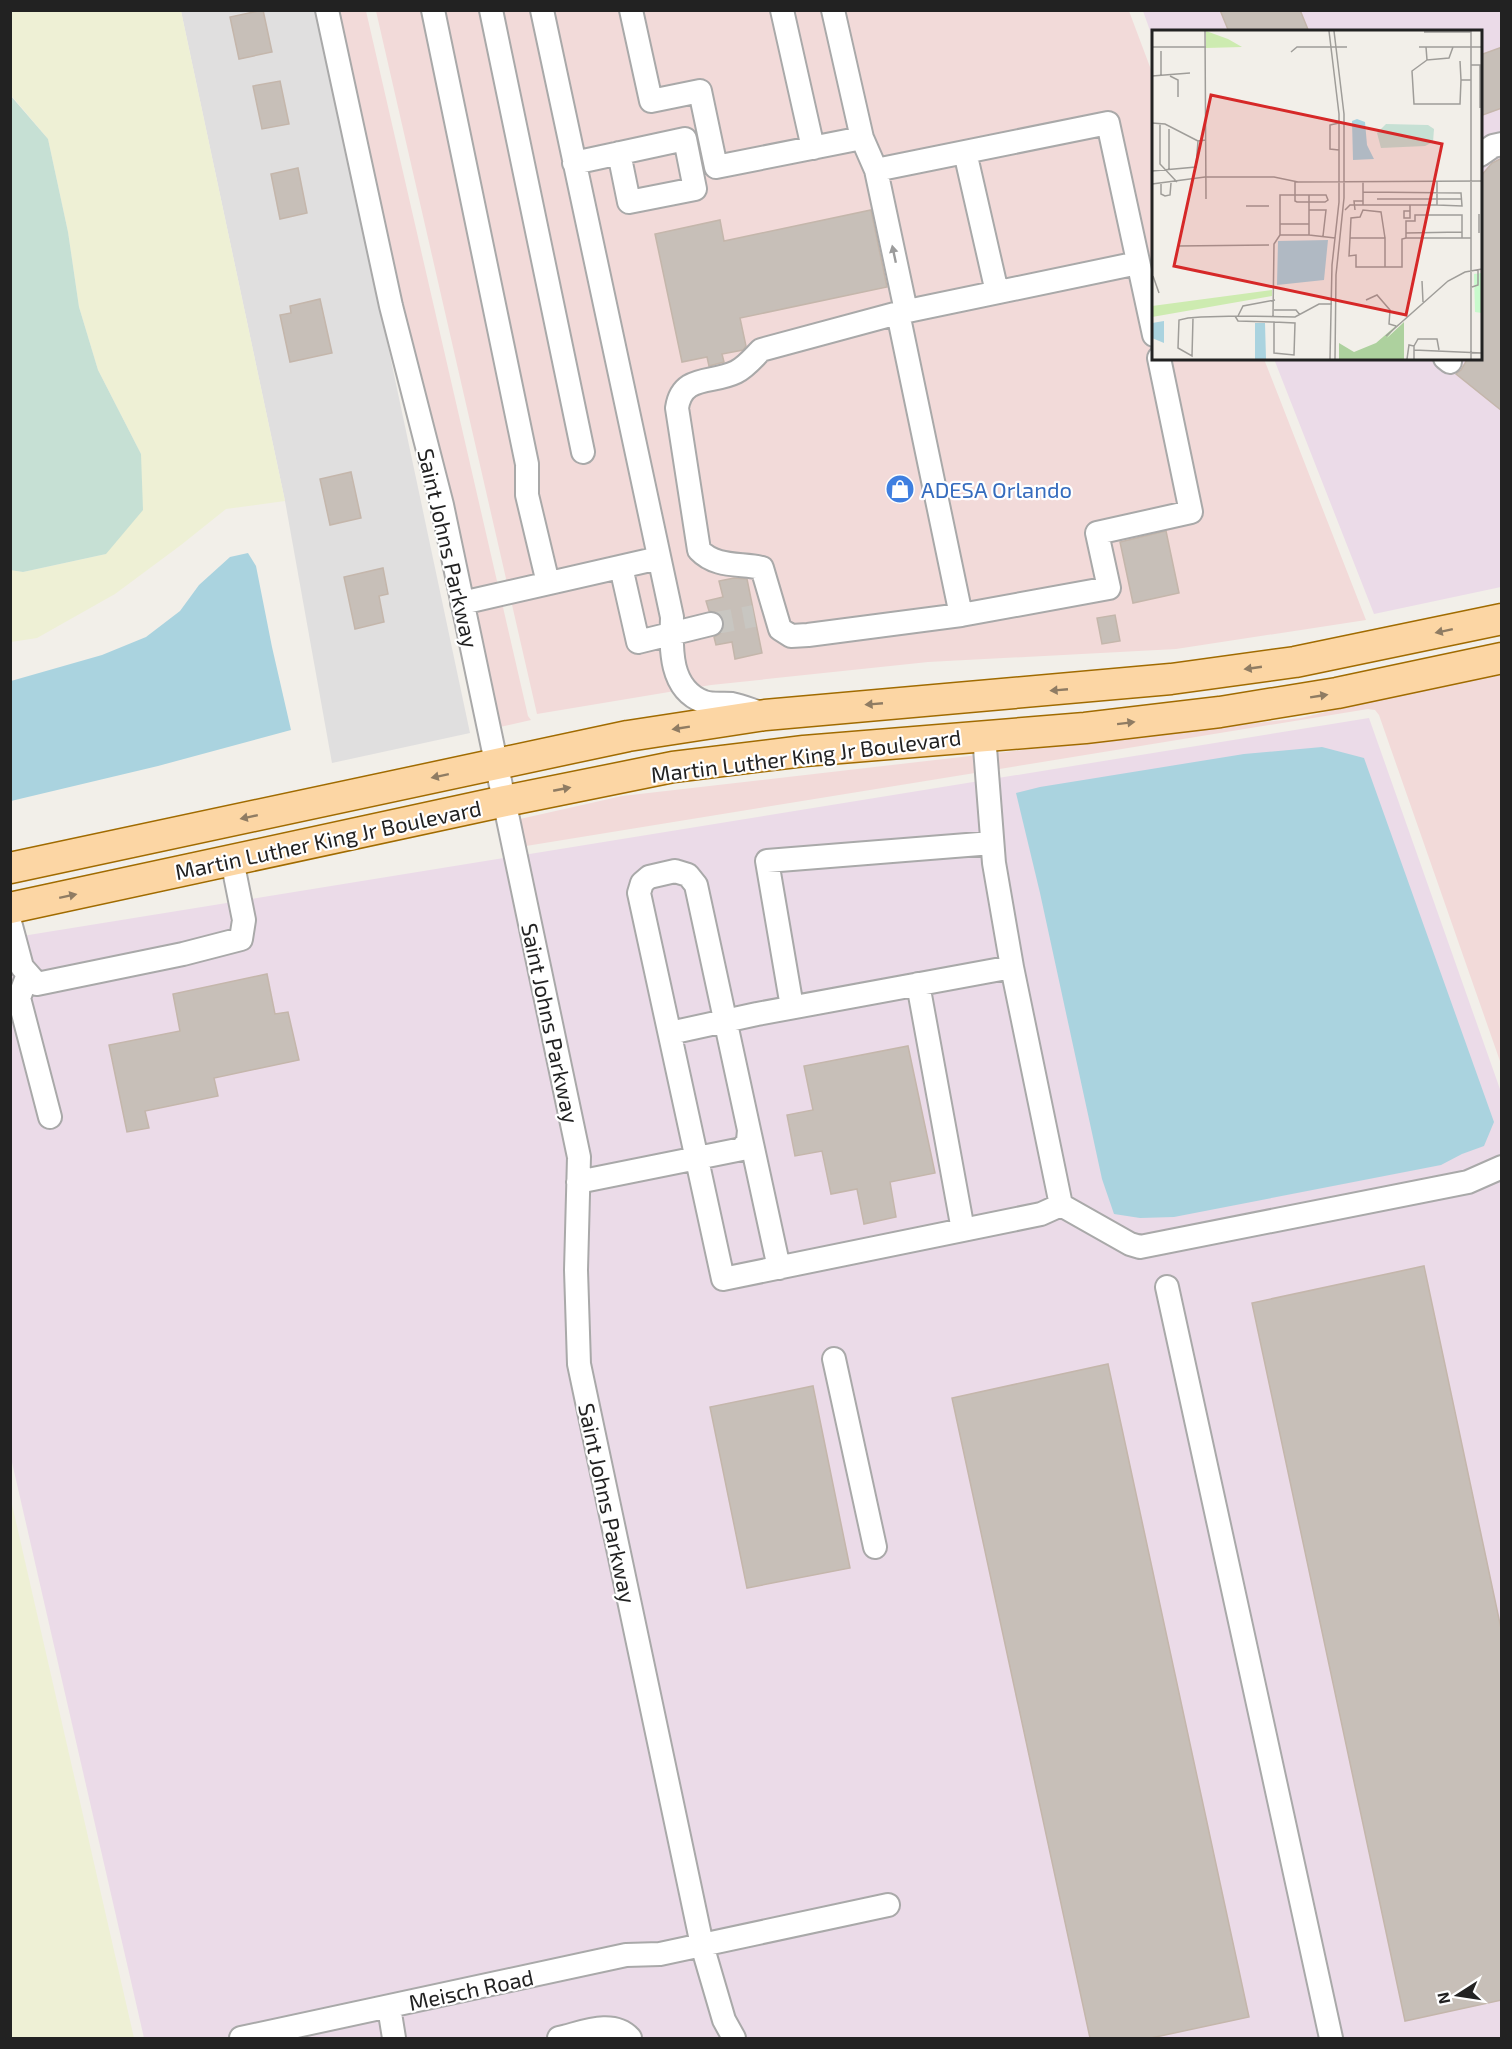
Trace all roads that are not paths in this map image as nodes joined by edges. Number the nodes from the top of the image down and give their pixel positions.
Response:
1 (327, 10) edge
2 (433, 10) edge
3 (491, 10) edge
4 (542, 10) edge
5 (631, 10) edge
6 (782, 10) edge
7 (833, 10) edge
8 (862, 138) junction
9 (1502, 144) edge
10 (813, 148) junction
11 (965, 152) junction
12 (619, 153) dead end
13 (1482, 154) edge
14 (574, 162) junction
15 (876, 170) junction
16 (1138, 263) junction
17 (997, 292) junction
18 (902, 312) junction
19 (1152, 326) edge
20 (1158, 360) edge
21 (583, 452) dead end
22 (659, 558) junction
23 (621, 567) junction
24 (548, 583) junction
25 (462, 603) junction
26 (961, 615) junction
27 (1502, 619) edge
28 (711, 624) tunnel mouth
29 (671, 635) junction
30 (1502, 658) edge
31 (933, 700) junction
32 (765, 715) junction
33 (975, 735) junction
34 (497, 764) junction
35 (505, 801) junction
36 (165, 835) junction
37 (992, 843) junction
38 (232, 860) junction
39 (10, 868) edge
40 (10, 892) edge
41 (10, 908) edge
42 (10, 922) edge
43 (1012, 967) junction
44 (28, 974) junction
45 (918, 984) junction
46 (792, 1007) junction
47 (726, 1021) junction
48 (670, 1034) junction
49 (50, 1117) dead end
50 (749, 1130) junction
51 (696, 1158) junction
52 (1502, 1167) edge
53 (578, 1182) junction
54 (1061, 1205) junction
55 (963, 1230) junction
56 (779, 1268) junction
57 (1167, 1287) dead end
58 (834, 1359) dead end
59 (875, 1547) dead end
60 (888, 1905) dead end
61 (702, 1945) junction
62 (389, 2007) junction
63 (241, 2038) edge
64 (394, 2038) edge
65 (559, 2038) edge
66 (630, 2038) edge
67 (734, 2038) edge
68 (1331, 2038) edge

1 - 25 street, Saint Johns Parkway
2 - 24 street
3 - 21 street
4 - 14 street
5 - 10 street
6 - 10 street
7 - 8 street
8 - 10 street
8 - 15 street
9 - 13 street
11 - 15 street
11 - 16 street
11 - 17 street
12 - 14 street
14 - 22 street
18 -> 15 street
16 - 17 street
16 - 19 street
17 - 18 street
18 - 26 street
18 - 26 street
20 - 26 street
22 - 23 street
22 - 29 street
23 - 24 street
23 - 29 street
24 - 25 street
25 - 34 street, Saint Johns Parkway
27 -> 31 main road, Martin Luther King Jr Boulevard
28 - 29 street
29 - 32 street
33 -> 30 main road, Martin Luther King Jr Boulevard
31 -> 32 main road, Martin Luther King Jr Boulevard
31 - 33 main road
32 -> 34 main road, Martin Luther King Jr Boulevard
35 -> 33 main road, Martin Luther King Jr Boulevard
33 - 37 street
34 - 35 street, Saint Johns Parkway
34 -> 36 main road, Martin Luther King Jr Boulevard
35 - 38 main road, Martin Luther King Jr Boulevard
35 - 53 street, Saint Johns Parkway
36 - 39 main road, Martin Luther King Jr Boulevard
36 - 40 main road
37 - 43 street
37 - 46 street
41 -> 38 main road, Martin Luther King Jr Boulevard
38 - 44 street
42 - 44 street
43 - 45 street
43 - 54 street
44 - 49 street
45 - 46 street
45 - 55 street
46 - 47 street
47 - 48 street
47 - 48 street
47 - 50 street
48 - 51 street
50 - 51 street
50 - 56 street
51 - 53 street
51 - 56 street
52 - 54 street
53 - 61 street, Saint Johns Parkway
54 - 55 street
55 - 56 street
57 - 68 street
58 - 59 street
60 - 61 street, Meisch Road
61 - 62 street, Meisch Road
61 - 67 street, Saint Johns Parkway
62 - 63 street, Meisch Road
62 - 64 street
65 - 66 street

